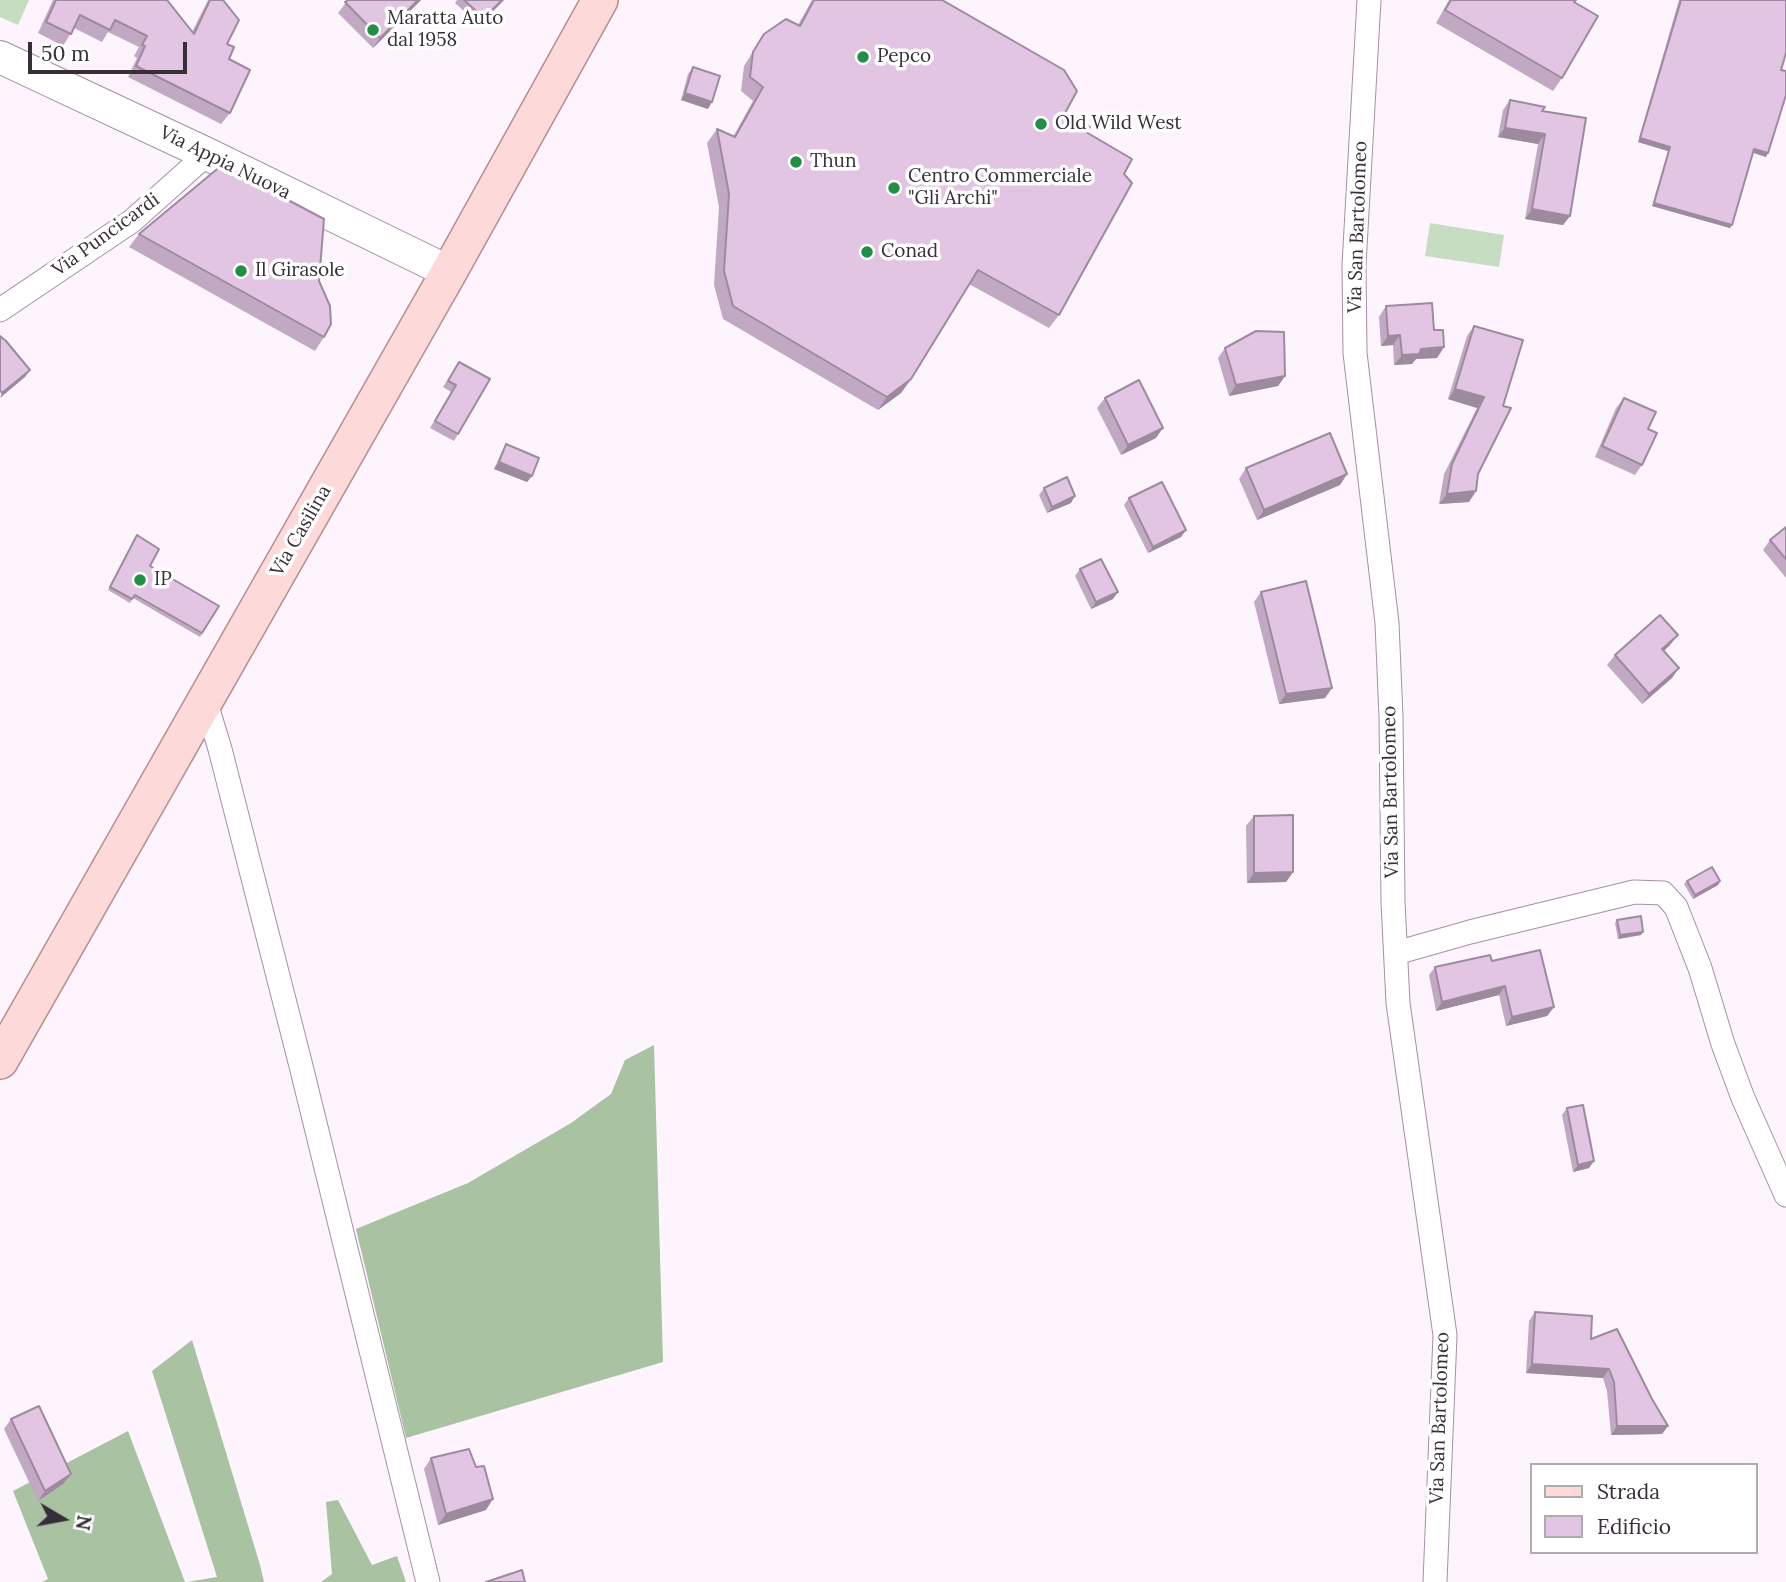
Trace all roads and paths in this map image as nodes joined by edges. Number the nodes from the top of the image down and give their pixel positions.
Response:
1 (1369, 0) edge
2 (591, 6) edge
3 (0, 57) edge
4 (207, 154) junction
5 (449, 272) junction
6 (0, 310) edge
7 (205, 700) junction
8 (1396, 953) junction
9 (0, 1061) edge
10 (1786, 1195) edge
11 (428, 1582) edge
12 (1435, 1582) edge

1 - 8 street, Via San Bartolomeo
2 - 5 main road, Via Casilina
3 - 4 street, Via Appia Nuova
4 - 5 street, Via Appia Nuova
4 - 6 street, Via Puncicardi
5 - 7 main road, Via Casilina
7 - 9 main road, Via Casilina
7 - 11 street
8 - 10 street
8 - 12 street, Via San Bartolomeo

